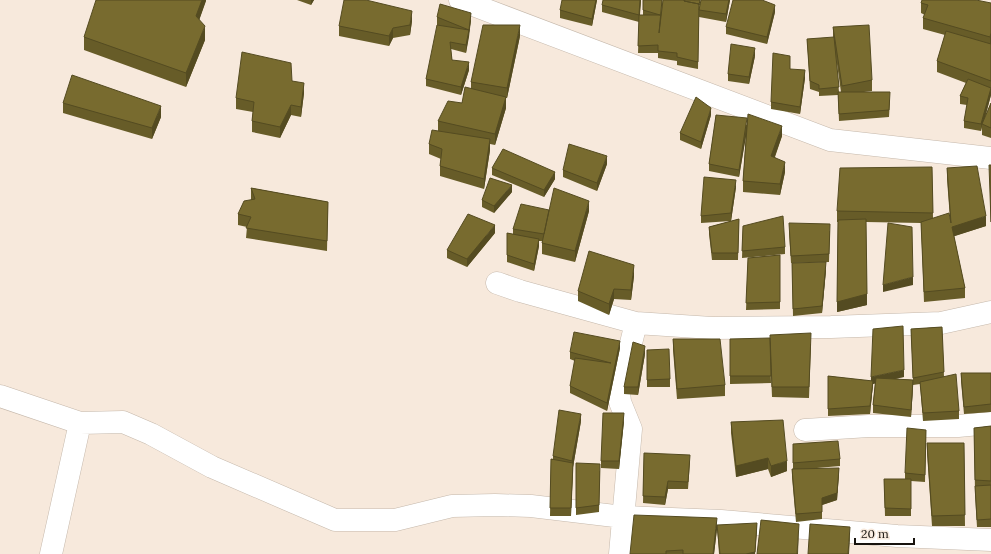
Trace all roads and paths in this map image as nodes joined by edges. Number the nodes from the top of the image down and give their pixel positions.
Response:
1 (460, 0) edge
2 (991, 158) edge
3 (497, 283) dead end
4 (991, 312) edge
5 (636, 323) junction
6 (0, 396) edge
7 (80, 423) junction
8 (991, 423) edge
9 (805, 430) dead end
10 (623, 517) junction
11 (991, 540) edge
12 (51, 554) edge
13 (620, 554) edge

1 - 2 street
3 - 5 street
4 - 5 street
5 - 10 street
6 - 7 street
7 - 10 street
7 - 12 street
8 - 9 street
10 - 11 street
10 - 13 street

